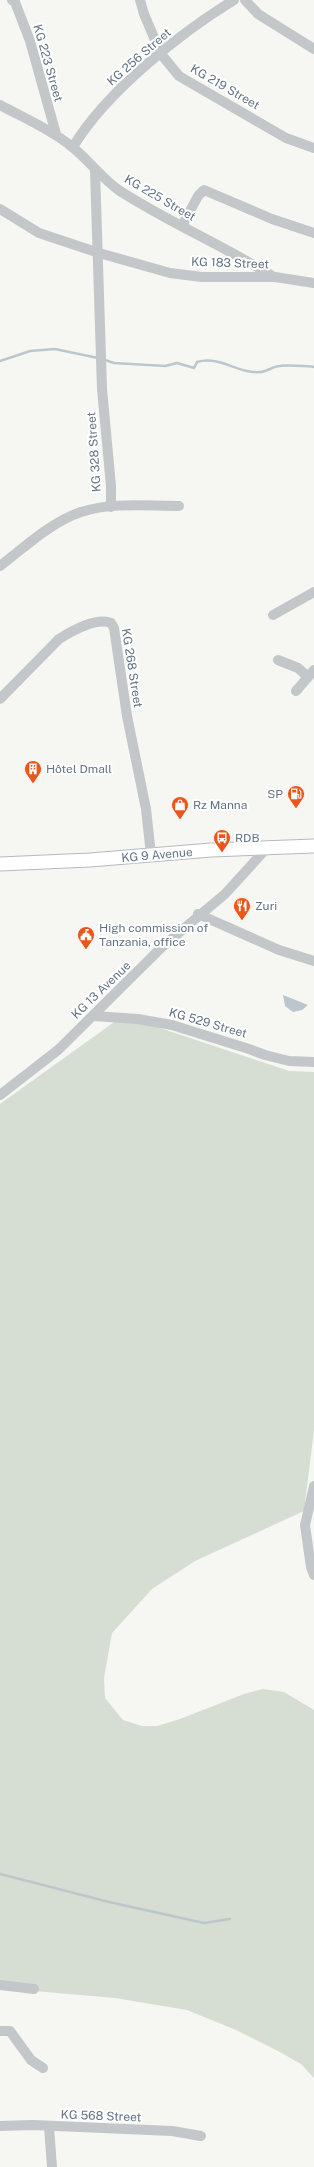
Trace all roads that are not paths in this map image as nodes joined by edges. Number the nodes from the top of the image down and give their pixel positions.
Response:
1 (140, 0) edge
2 (234, 0) edge
3 (245, 0) edge
4 (14, 1) edge
5 (314, 50) edge
6 (161, 54) junction
7 (0, 105) edge
8 (56, 134) junction
9 (72, 147) junction
10 (314, 148) edge
11 (95, 170) junction
12 (0, 209) edge
13 (182, 226) junction
14 (314, 233) edge
15 (99, 253) junction
16 (275, 277) junction
17 (314, 283) edge
18 (179, 506) dead end
19 (111, 507) junction
20 (0, 566) edge
21 (314, 592) edge
22 (273, 615) dead end
23 (278, 660) dead end
24 (311, 673) edge
25 (296, 691) dead end
26 (0, 699) edge
27 (314, 846) edge
28 (266, 849) junction
29 (151, 855) junction
30 (0, 864) edge
31 (198, 914) junction
32 (314, 961) edge
33 (94, 1016) junction
34 (314, 1062) edge
35 (0, 1095) edge
36 (314, 1486) edge
37 (314, 1575) edge
38 (0, 1985) edge
39 (34, 1989) dead end
40 (0, 2031) edge
41 (43, 2068) dead end
42 (0, 2126) edge
43 (49, 2127) junction
44 (201, 2136) dead end
45 (52, 2167) edge

1 - 6 street, KG 219 Street
2 - 6 street, KG 256 Street
3 - 5 street
4 - 8 street, KG 223 Street
6 - 9 street, KG 256 Street
6 - 10 street, KG 219 Street
7 - 8 street, KG 225 Street
8 - 9 street, KG 225 Street
9 - 11 street, KG 225 Street
11 - 13 street, KG 225 Street
11 - 15 street
12 - 15 street, KG 183 Street
13 - 14 street
13 - 16 street, KG 225 Street
15 - 16 street, KG 183 Street
15 - 19 street, KG 328 Street
16 - 17 street, KG 183 Street
18 - 19 street
19 - 20 street, KG 328 Street
21 - 22 street
23 - 24 street
24 - 25 street
26 - 29 street, KG 268 Street
27 - 28 main road, KG 9 Avenue
28 - 29 main road, KG 9 Avenue
28 - 31 street, KG 13 Avenue
29 - 30 main road, KG 9 Avenue
31 - 32 street
31 - 33 street, KG 13 Avenue
33 - 34 street, KG 529 Street
33 - 35 street, KG 13 Avenue
36 - 37 street
38 - 39 street
40 - 41 street
42 - 43 street, KG 568 Street
43 - 44 street, KG 568 Street
43 - 45 street

